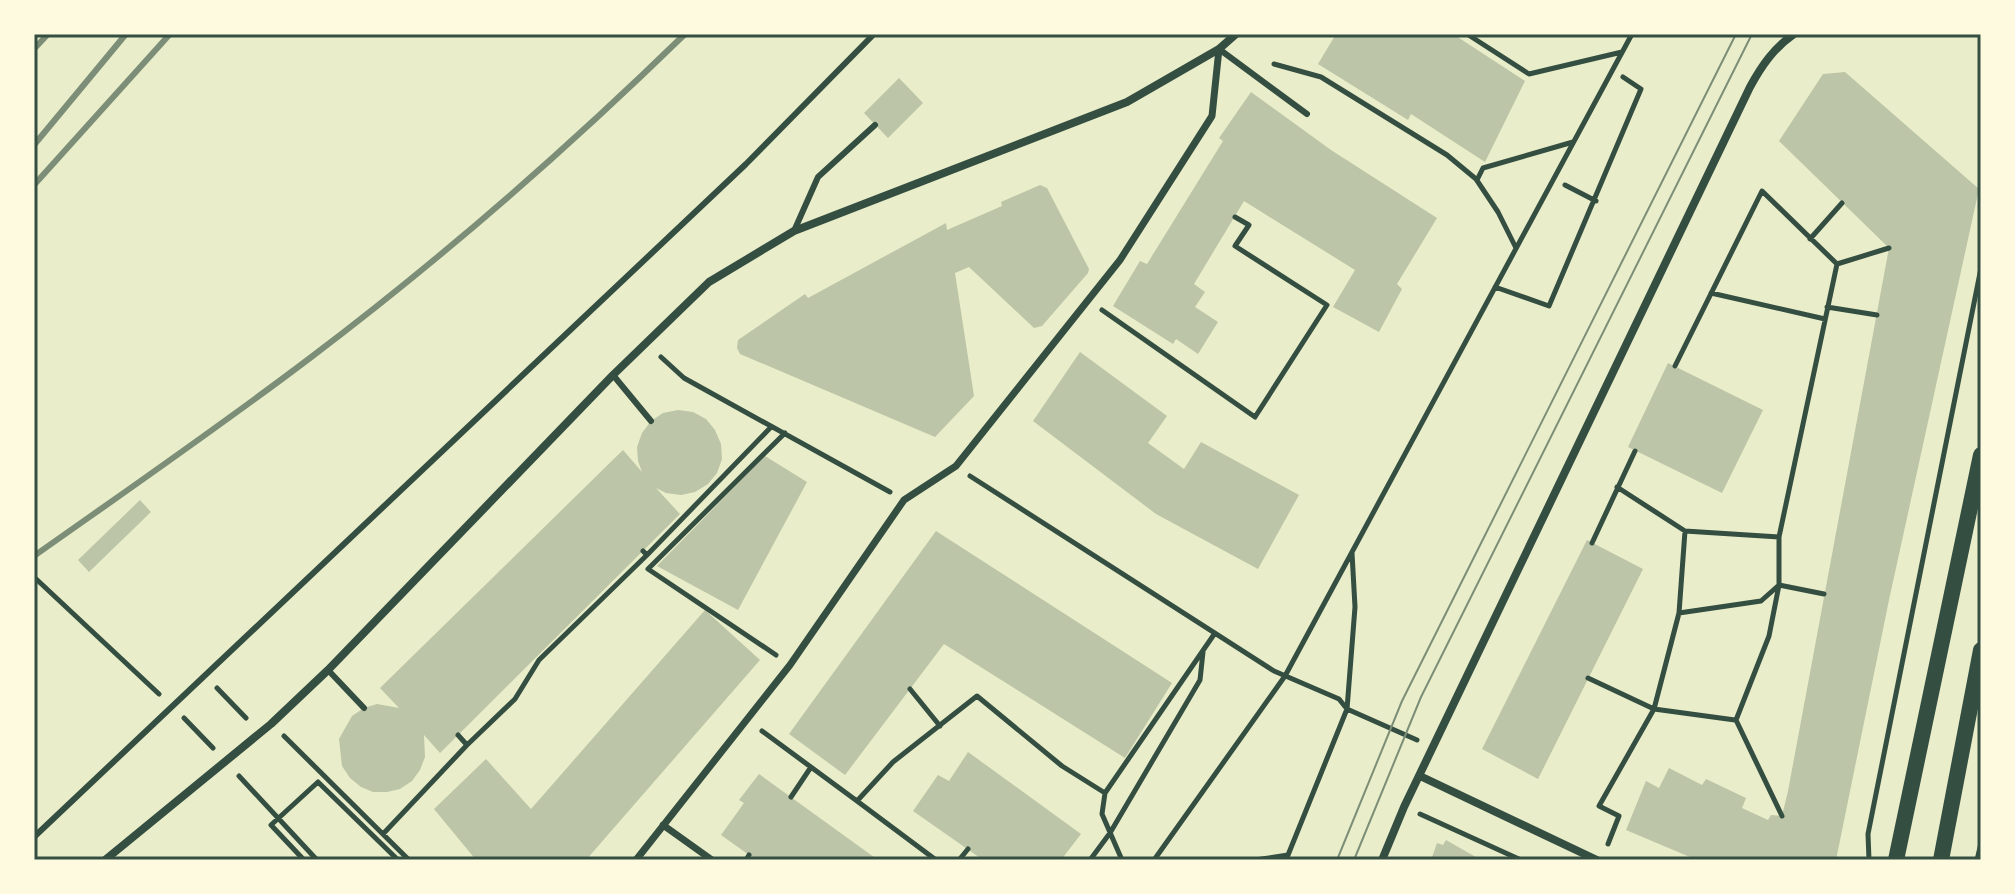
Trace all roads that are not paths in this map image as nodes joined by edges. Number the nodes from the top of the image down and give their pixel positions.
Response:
1 (874, 34) edge
2 (1236, 34) edge
3 (1794, 34) edge
4 (1219, 49) junction
5 (1307, 114) dead end
6 (875, 125) dead end
7 (794, 231) junction
8 (613, 375) junction
9 (651, 421) dead end
10 (1981, 455) edge
11 (1981, 650) edge
12 (328, 670) junction
13 (364, 708) dead end
14 (1420, 776) junction
15 (663, 825) junction
16 (34, 837) edge
17 (105, 860) edge
18 (636, 860) edge
19 (712, 860) edge
20 (1382, 860) edge
21 (1597, 860) edge
22 (1896, 860) edge
23 (1941, 860) edge

1 - 16 lane
2 - 4 street
3 - 14 street
4 - 5 lane
4 - 7 street
4 - 15 street
6 - 7 lane
7 - 8 street
8 - 9 lane
8 - 12 street
10 - 22 main road
11 - 23 main road
12 - 13 lane
12 - 17 street
14 - 20 street
14 - 21 street
15 - 18 street
15 - 19 street

